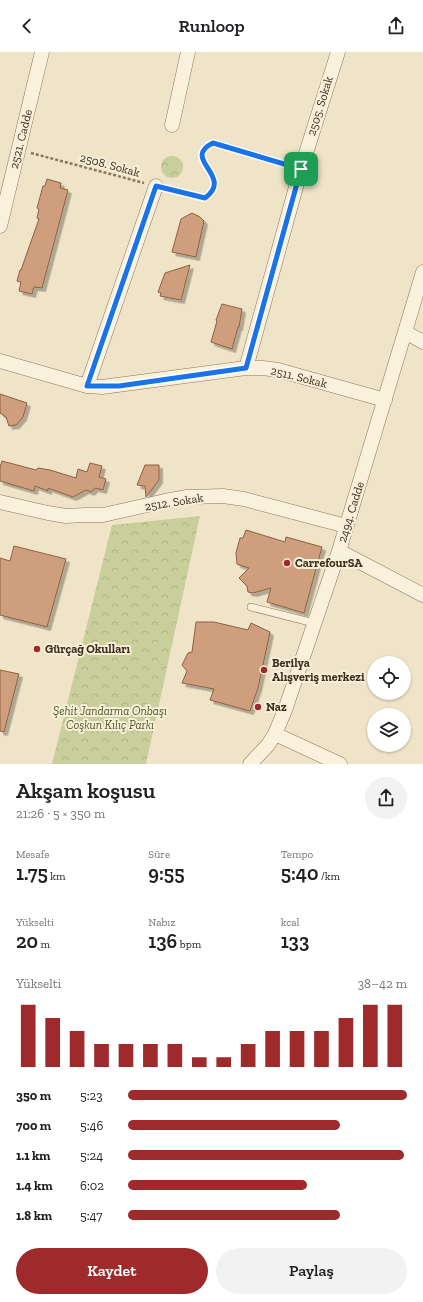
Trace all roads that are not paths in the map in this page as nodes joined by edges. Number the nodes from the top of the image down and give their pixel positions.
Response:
1 (42, 52) edge
2 (188, 52) edge
3 (338, 52) edge
4 (172, 125) dead end
5 (156, 186) road end
6 (0, 226) edge
7 (423, 272) edge
8 (405, 332) junction
9 (423, 342) edge
10 (0, 361) edge
11 (246, 368) junction
12 (87, 386) junction
13 (385, 400) junction
14 (0, 502) edge
15 (346, 526) junction
16 (339, 551) junction
17 (423, 595) edge
18 (251, 607) dead end
19 (314, 623) junction
20 (275, 734) junction
21 (250, 764) edge
22 (340, 764) edge

1 - 6 street, 2521. Cadde
2 - 4 street
3 - 11 street, 2505. Sokak
5 - 12 street
7 - 8 street, 2494. Cadde
8 - 9 street
8 - 13 street, 2494. Cadde
10 - 12 street, 2511. Sokak
11 - 12 street, 2511. Sokak
11 - 13 street, 2511. Sokak
13 - 15 street, 2494. Cadde
14 - 15 street, 2512. Sokak
15 - 16 street, 2494. Cadde
16 - 17 street
16 - 19 street, 2494. Cadde
18 - 19 lane
19 - 20 street, 2494. Cadde
20 - 21 street, 2494. Cadde
20 - 22 street

